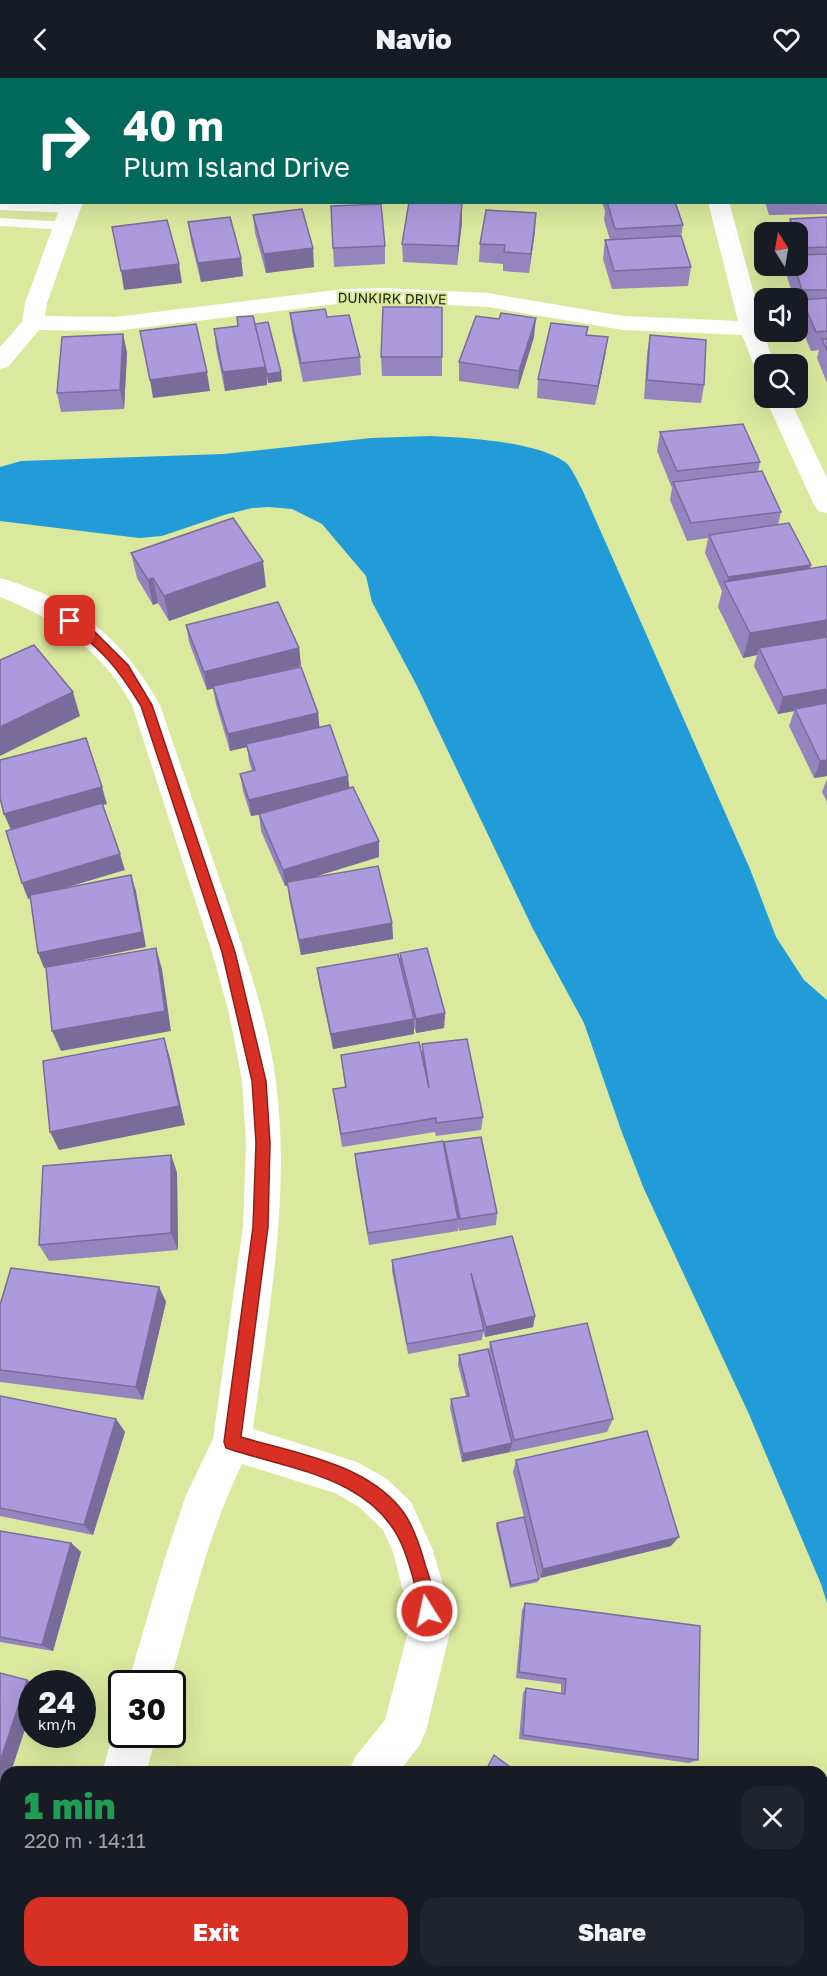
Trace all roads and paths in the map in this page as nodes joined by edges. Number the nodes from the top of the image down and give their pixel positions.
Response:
1 (719, 204) edge
2 (0, 206) edge
3 (70, 212) edge
4 (0, 222) edge
5 (33, 323) junction
6 (751, 328) junction
7 (760, 354) edge
8 (0, 362) edge
9 (782, 408) edge
10 (827, 505) edge
11 (0, 587) edge
12 (232, 1442) junction
13 (153, 1670) edge
14 (131, 1748) edge
15 (126, 1766) edge
16 (375, 1766) edge

1 - 6 street
2 - 3 lane
3 - 4 lane
3 - 5 street
5 - 6 street, DUNKIRK DRIVE
5 - 8 street
6 - 7 street
9 - 10 street
11 - 12 street
12 - 13 street
12 - 16 street
14 - 15 street

